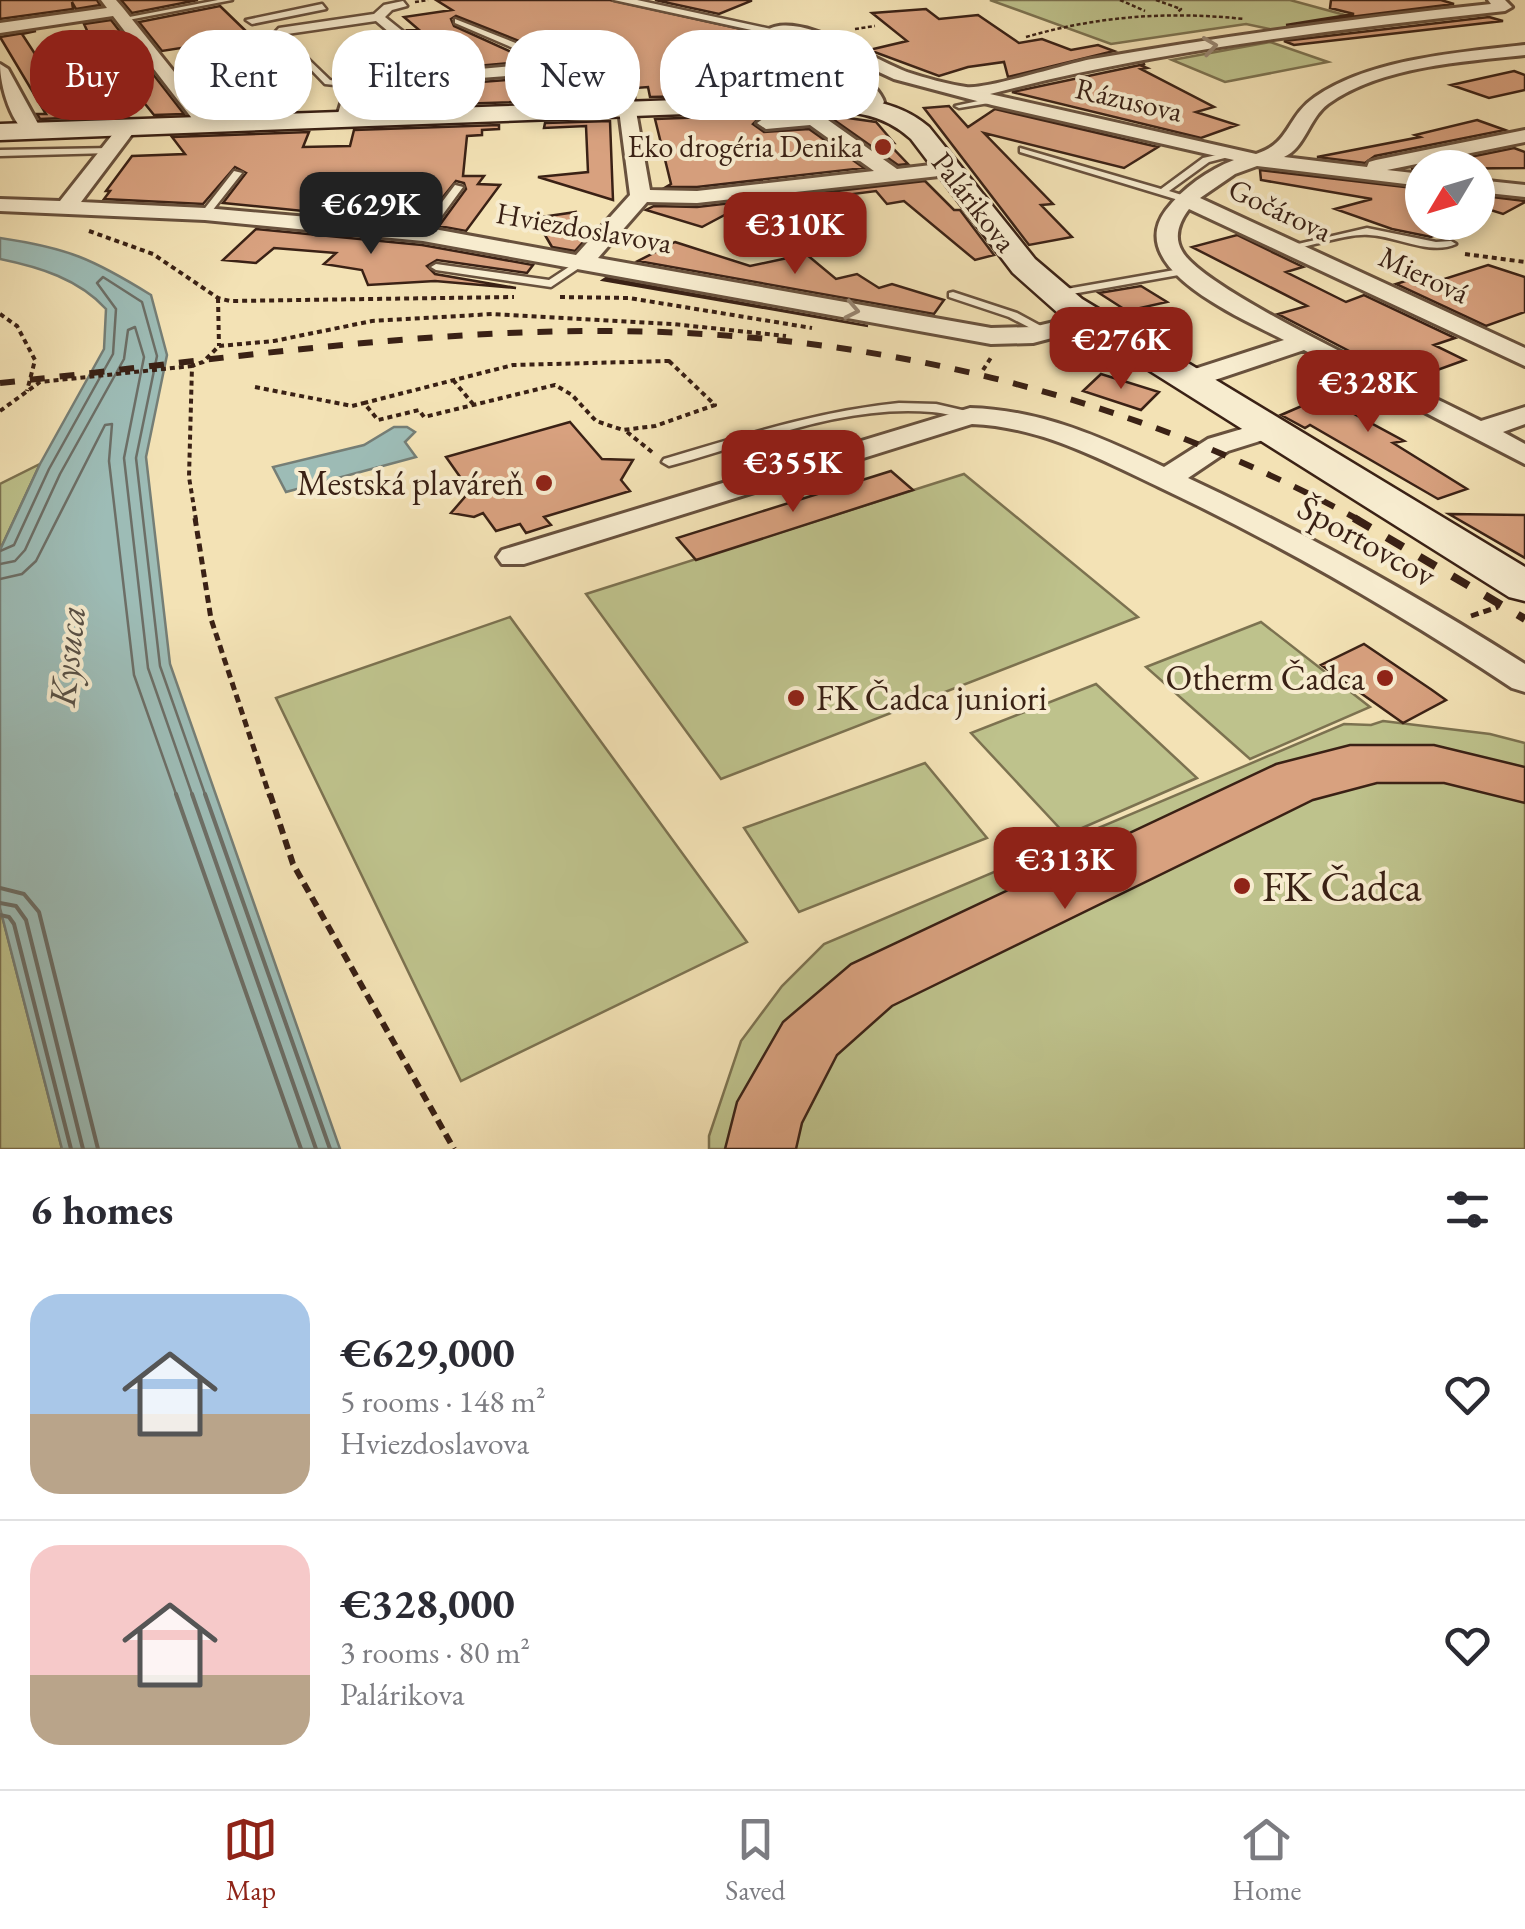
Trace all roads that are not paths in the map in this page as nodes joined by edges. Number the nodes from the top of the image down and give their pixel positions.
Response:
1 (230, 0) edge
2 (620, 0) edge
3 (1495, 0) edge
4 (318, 4) edge
5 (402, 4) dead end
6 (117, 6) edge
7 (378, 17) junction
8 (252, 20) dead end
9 (341, 22) junction
10 (458, 22) dead end
11 (0, 28) edge
12 (289, 30) edge
13 (386, 30) edge
14 (769, 30) edge
15 (324, 33) dead end
16 (505, 42) edge
17 (1520, 52) edge
18 (879, 65) edge
19 (312, 66) edge
20 (0, 70) edge
21 (332, 82) edge
22 (964, 100) junction
23 (879, 109) edge
24 (345, 120) edge
25 (631, 120) edge
26 (766, 122) dead end
27 (202, 126) junction
28 (33, 131) junction
29 (0, 132) edge
30 (1525, 136) edge
31 (118, 139) junction
32 (1023, 150) dead end
33 (0, 153) edge
34 (1246, 157) junction
35 (948, 168) junction
36 (237, 173) dead end
37 (1352, 173) junction
38 (892, 174) junction
39 (1405, 178) edge
40 (458, 186) dead end
41 (1495, 188) edge
42 (1525, 191) edge
43 (641, 196) junction
44 (1174, 196) junction
45 (0, 205) edge
46 (67, 207) junction
47 (205, 214) junction
48 (423, 234) junction
49 (1451, 244) dead end
50 (1290, 248) junction
51 (584, 260) junction
52 (436, 267) dead end
53 (1186, 272) junction
54 (1350, 276) joint
55 (1055, 294) junction
56 (953, 295) dead end
57 (1092, 320) junction
58 (1046, 332) junction
59 (1306, 341) junction
60 (1525, 358) edge
61 (1188, 380) junction
62 (1525, 414) edge
63 (970, 416) junction
64 (1269, 429) junction
65 (1480, 431) junction
66 (1525, 455) edge
67 (669, 462) road end
68 (1166, 479) junction
69 (513, 557) dead end
70 (1514, 596) edge
71 (1525, 680) edge

1 - 6 lane
2 - 14 street, Palárikova
22 -> 3 street
4 - 8 street
4 - 9 street
5 - 7 street
6 - 11 street
6 - 27 street
7 - 9 street
7 - 13 street
9 - 12 street
9 - 15 street
10 - 16 lane
17 - 34 street
18 - 22 street, Rázusova
19 - 21 lane
20 - 28 street
22 - 34 street, Rázusova
23 - 35 main road, Palárikova
24 - 27 main road
25 - 43 street
26 - 38 street
27 - 31 main road
28 - 29 main road
28 - 31 main road
30 - 37 street
31 - 33 lane
31 - 46 street
32 - 44 lane
34 - 37 street, Rázusova
34 - 44 street
35 - 38 street
35 - 55 main road, Palárikova
36 - 47 lane
37 - 39 street, Rázusova
38 - 43 street
40 - 48 lane
41 - 42 street
43 - 51 street
44 - 50 street, Gočárova
44 - 53 street
45 - 46 street, Hviezdoslavova
46 - 47 street, Hviezdoslavova
47 - 48 street, Hviezdoslavova
48 - 51 street, Hviezdoslavova
49 - 50 lane
50 - 54 street, Gočárova
51 - 52 lane
51 -> 58 street, Hviezdoslavova
53 - 55 lane
53 - 59 street
54 - 60 street, Mierová
55 - 57 main road, Palárikova
56 - 58 lane
57 - 58 street, Hviezdoslavova
57 - 61 main road, Palárikova
59 - 61 street
59 - 65 street
61 - 64 main road, Palárikova
62 - 65 street
63 - 67 lane
63 - 68 street, Športovcov
63 - 69 street, Športovcov
64 - 68 street
64 - 70 main road, Palárikova
65 - 66 street
68 - 71 street, Športovcov

